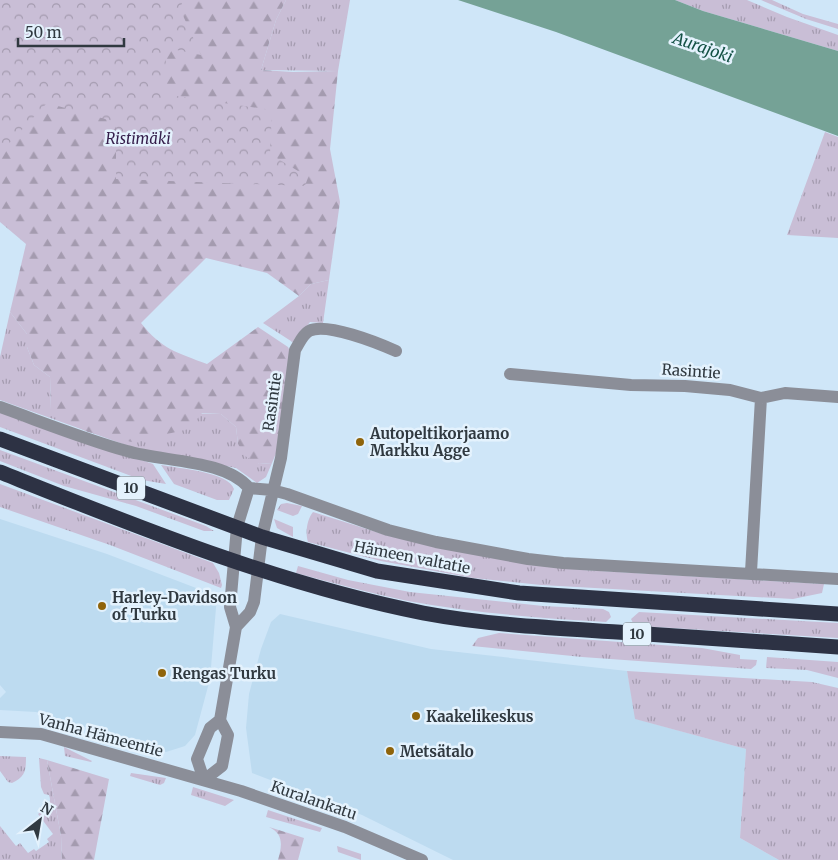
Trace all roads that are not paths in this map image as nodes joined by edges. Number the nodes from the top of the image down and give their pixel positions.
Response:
1 (396, 351) dead end
2 (510, 374) dead end
3 (838, 397) edge
4 (761, 398) junction
5 (0, 407) edge
6 (0, 439) edge
7 (0, 472) edge
8 (249, 488) junction
9 (272, 490) junction
10 (237, 527) junction
11 (262, 537) junction
12 (234, 561) junction
13 (259, 570) junction
14 (751, 572) junction
15 (838, 579) edge
16 (838, 614) edge
17 (236, 627) junction
18 (838, 647) edge
19 (220, 720) junction
20 (0, 732) edge
21 (198, 779) junction
22 (422, 860) edge

1 - 9 street, Rasintie
2 - 4 street, Rasintie
3 - 4 street, Rasintie
4 - 14 street
5 - 8 street
6 - 10 highway, Hämeen valtatie / 10
7 - 12 highway, 10
8 - 9 street
8 - 10 street
9 - 11 street, Rasintie
9 - 14 street
10 - 11 highway, Hämeen valtatie / 10
10 - 12 street
11 - 13 street, Rasintie
11 - 16 highway, Hämeen valtatie / 10
12 - 13 highway, 10
12 - 17 street
13 - 17 street, Rasintie
13 - 18 highway, 10
14 - 15 street
17 - 19 street
19 - 21 street
19 - 21 street
20 - 21 street, Vanha Hämeentie
21 - 22 street, Kuralankatu

